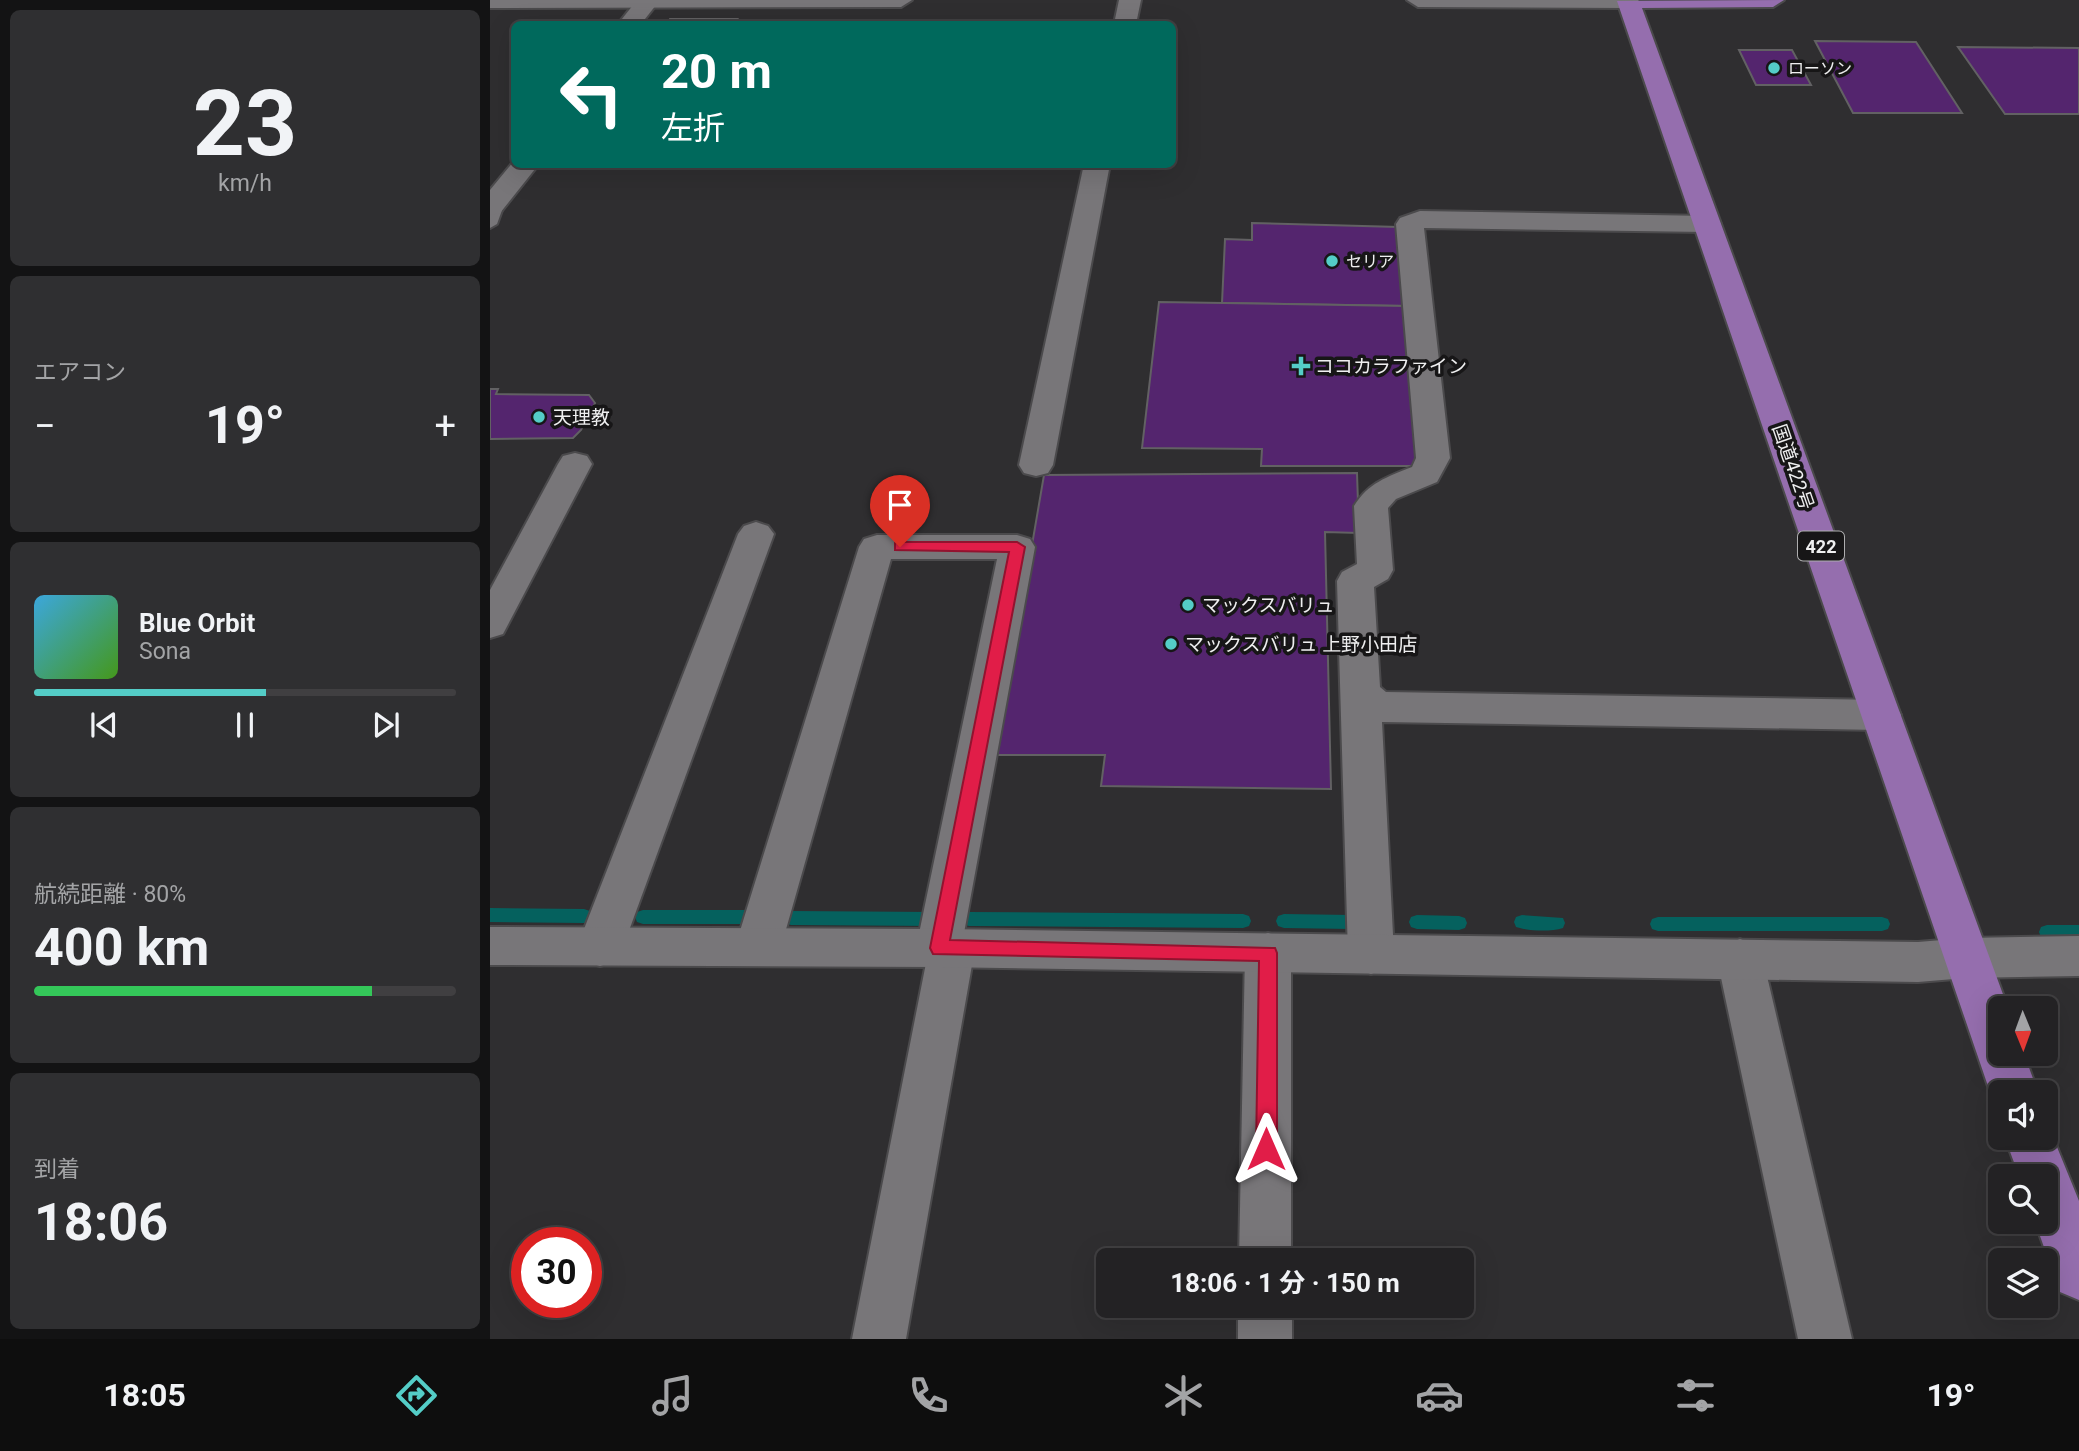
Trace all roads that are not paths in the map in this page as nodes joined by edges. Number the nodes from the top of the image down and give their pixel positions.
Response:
1 (648, 0) edge
2 (901, 0) edge
3 (1130, 0) edge
4 (1418, 0) edge
5 (1628, 0) edge
6 (1751, 0) edge
7 (1773, 0) edge
8 (490, 1) edge
9 (631, 21) edge
10 (1126, 21) edge
11 (523, 168) edge
12 (1096, 168) edge
13 (493, 201) edge
14 (1707, 224) junction
15 (490, 225) edge
16 (575, 464) dead end
17 (1035, 465) dead end
18 (756, 534) dead end
19 (490, 625) edge
20 (1361, 692) junction
21 (1881, 715) junction
22 (490, 946) edge
23 (600, 947) junction
24 (758, 947) junction
25 (946, 948) junction
26 (1268, 953) junction
27 (1371, 954) junction
28 (2079, 956) edge
29 (1966, 958) junction
30 (1740, 959) junction
31 (2010, 1080) edge
32 (2058, 1214) edge
33 (1265, 1248) edge
34 (2079, 1273) edge
35 (1265, 1318) edge
36 (879, 1339) edge
37 (1265, 1339) edge
38 (1825, 1339) edge

1 - 2 street
1 - 8 street
1 - 9 street
3 - 10 street
4 - 5 street
5 - 6 highway
5 - 14 highway, 国道422号 / 422
6 - 7 highway
11 - 13 street
12 - 17 street
13 - 15 lane
14 - 20 street
14 - 21 highway, 国道422号 / 422
16 - 19 street
18 - 23 street
20 - 21 street
20 - 27 street
21 - 29 highway, 国道422号 / 422
22 - 23 street
23 - 24 street
24 - 25 street
24 - 25 street
25 - 26 street
25 - 36 street
26 - 27 street
26 - 33 street
27 - 30 street
28 - 29 street
29 - 30 street
29 - 31 highway, 国道422号 / 422
30 - 38 street
32 - 34 highway
35 - 37 street

